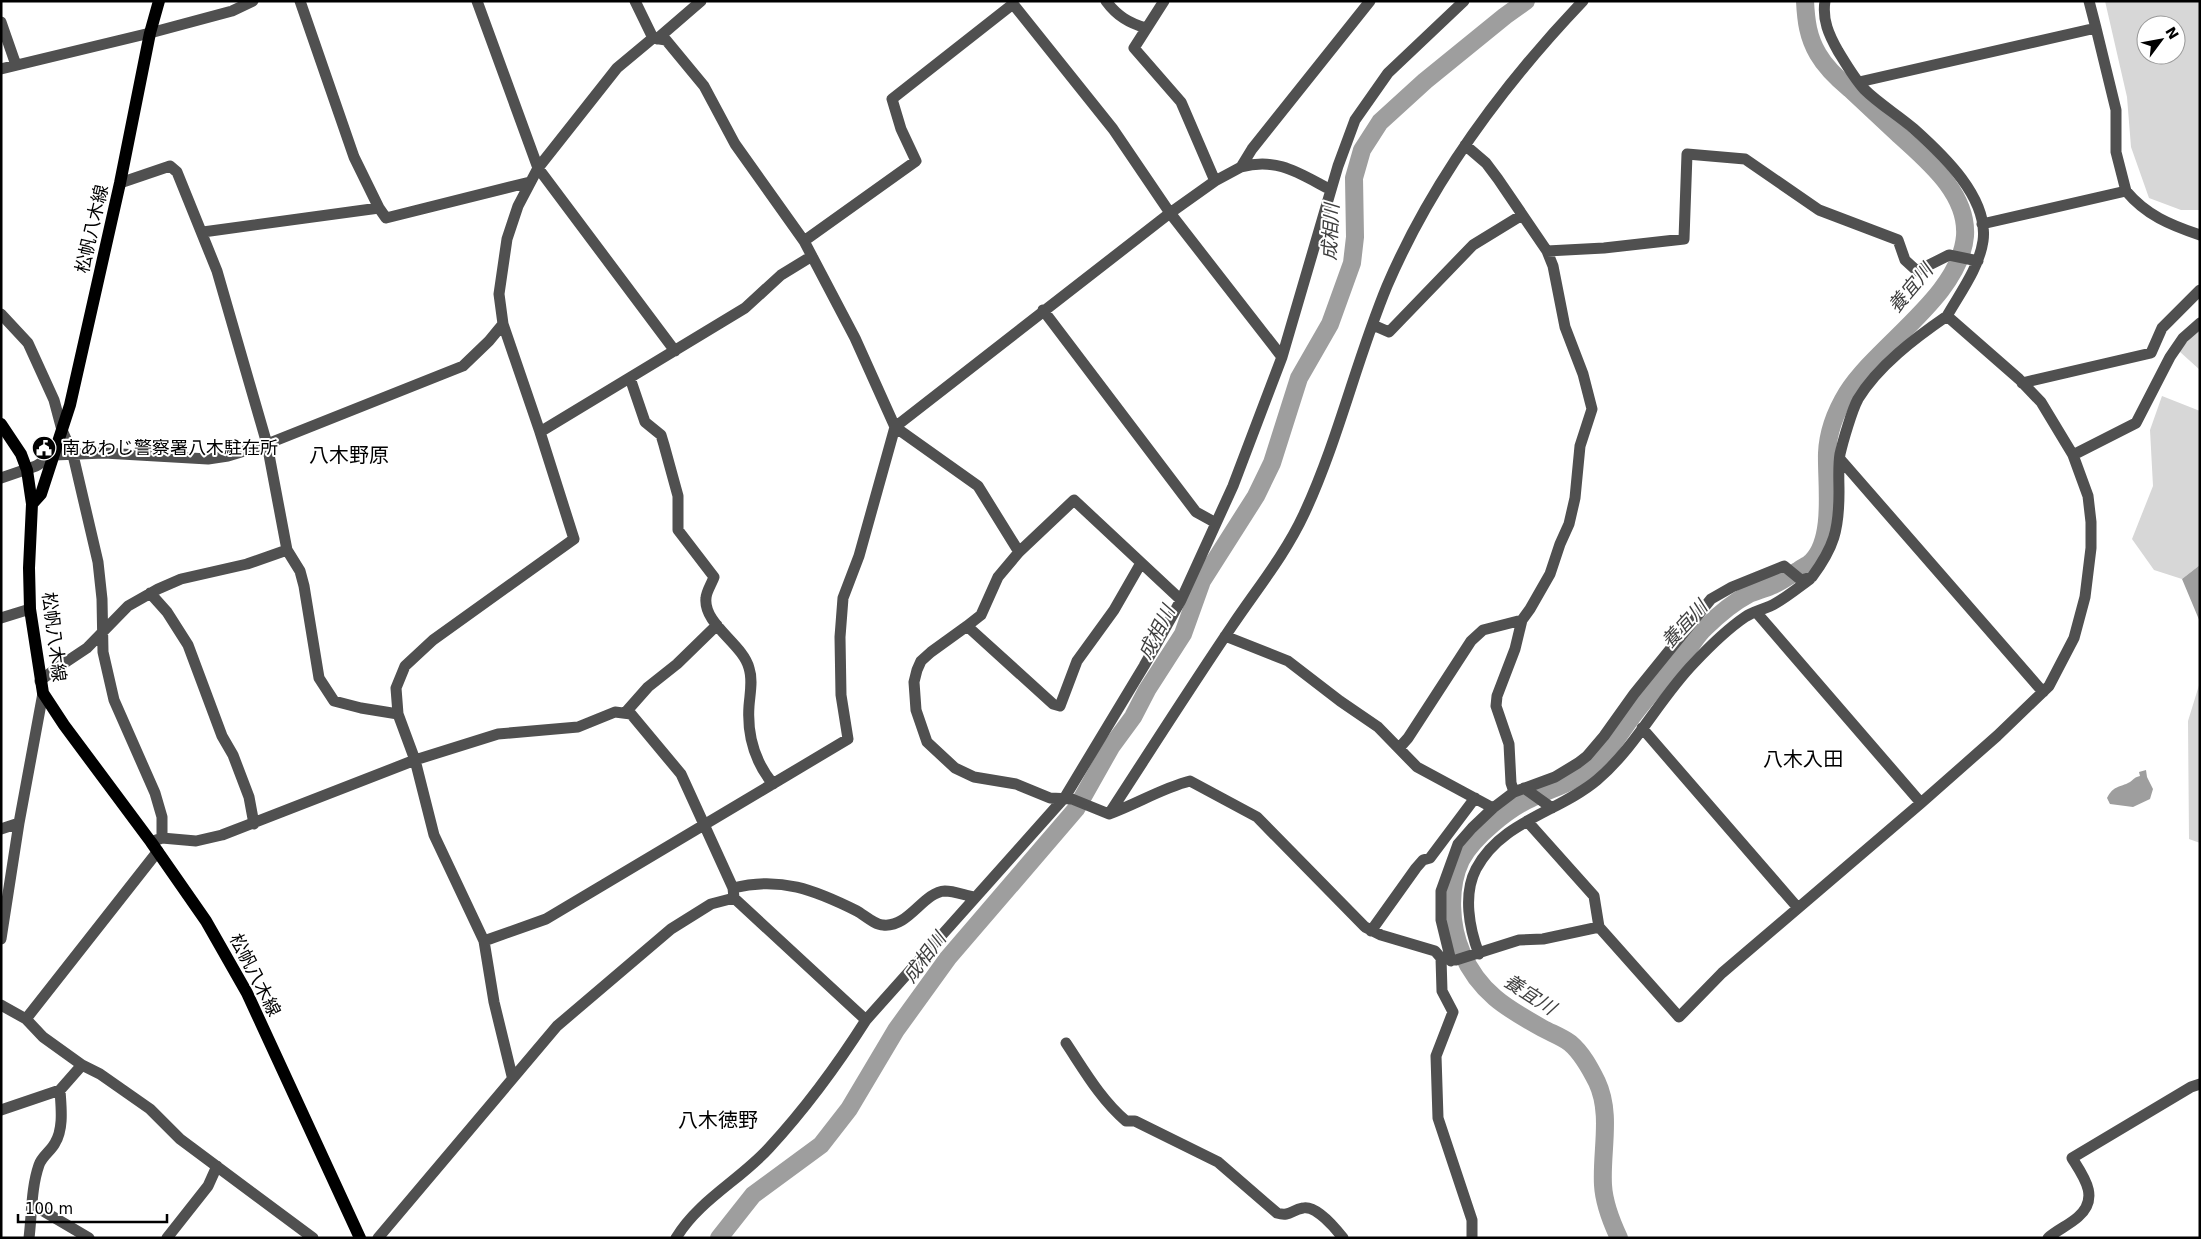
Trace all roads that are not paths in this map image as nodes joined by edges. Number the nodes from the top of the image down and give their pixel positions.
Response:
1 (159, 1) edge
2 (253, 1) edge
3 (300, 1) edge
4 (477, 1) edge
5 (635, 1) edge
6 (702, 1) edge
7 (1106, 1) edge
8 (1164, 1) edge
9 (1370, 1) edge
10 (1464, 1) edge
11 (1583, 1) edge
12 (1824, 1) edge
13 (2089, 1) edge
14 (1014, 2) edge
15 (1, 22) edge
16 (1146, 28) junction
17 (2096, 28) junction
18 (150, 33) junction
19 (655, 38) junction
20 (16, 65) junction
21 (1, 69) edge
22 (1859, 82) junction
23 (1465, 145) junction
24 (1241, 167) junction
25 (538, 168) junction
26 (1215, 181) junction
27 (530, 182) junction
28 (120, 183) junction
29 (1331, 190) junction
30 (2126, 191) junction
31 (379, 208) junction
32 (1170, 212) junction
33 (1522, 215) junction
34 (1982, 224) junction
35 (202, 232) junction
36 (2200, 235) edge
37 (804, 241) junction
38 (1547, 251) junction
39 (812, 256) junction
40 (1978, 262) junction
41 (2200, 290) edge
42 (1043, 310) junction
43 (1, 314) edge
44 (1947, 316) junction
45 (2200, 323) edge
46 (503, 324) junction
47 (1373, 325) junction
48 (674, 351) junction
49 (1282, 357) junction
50 (630, 378) junction
51 (2022, 383) junction
52 (1, 424) edge
53 (895, 427) junction
54 (62, 430) junction
55 (540, 432) junction
56 (267, 444) junction
57 (54, 455) junction
58 (73, 455) junction
59 (2073, 455) junction
60 (1840, 459) junction
61 (27, 470) junction
62 (1, 478) edge
63 (32, 504) junction
64 (1216, 523) junction
65 (288, 550) junction
66 (1019, 552) junction
67 (1141, 563) junction
68 (1806, 578) junction
69 (150, 593) junction
70 (1181, 600) junction
71 (30, 608) junction
72 (1756, 612) junction
73 (1, 618) edge
74 (1522, 620) junction
75 (717, 625) junction
76 (967, 626) junction
77 (103, 630) junction
78 (1226, 636) junction
79 (42, 687) junction
80 (2042, 692) junction
81 (625, 713) junction
82 (398, 714) junction
83 (1642, 728) junction
84 (1400, 747) junction
85 (414, 760) junction
86 (773, 784) junction
87 (1523, 790) junction
88 (1068, 798) junction
89 (1475, 798) junction
90 (1920, 803) junction
91 (1493, 808) junction
92 (1552, 808) junction
93 (1104, 812) junction
94 (1528, 821) junction
95 (19, 823) junction
96 (254, 824) junction
97 (705, 825) junction
98 (1, 829) edge
99 (157, 844) junction
100 (733, 893) junction
101 (975, 898) junction
102 (1798, 908) junction
103 (1599, 927) junction
104 (1371, 931) junction
105 (1, 939) edge
106 (484, 941) junction
107 (1479, 954) junction
108 (1449, 960) junction
109 (1, 1005) edge
110 (26, 1019) junction
111 (866, 1020) junction
112 (1066, 1042) dead end
113 (82, 1065) junction
114 (512, 1076) junction
115 (2200, 1084) edge
116 (60, 1090) junction
117 (1, 1110) edge
118 (217, 1166) junction
119 (33, 1205) junction
120 (29, 1238) edge
121 (89, 1238) edge
122 (167, 1238) edge
123 (313, 1238) edge
124 (360, 1238) edge
125 (378, 1238) edge
126 (676, 1238) edge
127 (1343, 1238) edge
128 (1472, 1238) edge
129 (2048, 1238) edge

1 - 18 main road, 松帆八木線
2 - 18 street
3 - 31 street
4 - 25 street
5 - 19 street
6 - 19 street
7 - 16 street
8 - 16 street
9 - 24 street
10 - 29 street
11 - 23 street
12 - 22 street
13 - 17 street
14 - 32 street
14 - 37 street
15 - 20 street
16 - 26 street
17 - 22 street
17 - 30 street
18 - 20 street
18 - 28 main road, 松帆八木線
19 - 25 street
19 - 37 street
20 - 21 street
22 - 34 street
23 - 33 street
23 - 47 street
24 - 26 street
24 - 29 street
25 - 27 street
25 - 48 street
26 - 32 street
27 - 31 street
27 - 46 street
28 - 35 street
28 - 54 main road, 松帆八木線
29 - 49 street
30 - 34 street
30 - 36 street
31 - 35 street
32 - 42 street
32 - 49 street
33 - 38 street
33 - 47 street
34 - 40 street
35 - 56 street
37 - 39 street
38 - 40 street
38 - 74 street
39 - 48 street
39 - 53 street
40 - 44 street
41 - 51 street
42 - 53 street
42 - 64 street
43 - 54 street
44 - 51 street
44 - 60 street
45 - 59 street
46 - 55 street
46 - 56 street
47 - 78 street
48 - 50 street
49 - 64 street
50 - 55 street
50 - 75 street
51 - 59 street
52 - 61 main road
53 - 66 street
53 - 86 street
54 - 57 main road, 松帆八木線
54 - 58 street
55 - 82 street
56 - 58 street
56 - 65 street
57 - 58 street
57 - 61 street
57 - 63 main road, 松帆八木線
58 - 77 street
59 - 80 street
60 - 68 street
60 - 80 street
61 - 62 street
61 - 63 main road
63 - 71 main road, 松帆八木線
64 - 70 street
65 - 69 street
65 - 82 street
66 - 67 street
66 - 76 street
67 - 70 street
67 - 76 street
68 - 72 street
68 - 87 street
69 - 77 street
69 - 96 street
70 - 88 street
71 - 73 street
71 - 79 main road, 松帆八木線
72 - 83 street
72 - 90 street
74 - 84 street
74 - 87 street
75 - 81 street
75 - 86 street
76 - 88 street
77 - 79 street
77 - 99 street
78 - 84 street
78 - 93 street
79 - 95 street
79 - 99 main road, 松帆八木線
80 - 90 street
81 - 85 street
81 - 97 street
82 - 85 street
83 - 92 street
83 - 102 street
84 - 89 street
85 - 96 street
85 - 106 street
86 - 97 street
87 - 91 street
87 - 92 street
88 - 93 street
88 - 101 street
89 - 91 street
89 - 104 street
90 - 102 street
91 - 108 street
92 - 94 street
93 - 104 street
94 - 103 street
94 - 107 street
95 - 98 street
95 - 105 street
96 - 99 street
97 - 100 street
97 - 106 street
99 - 110 street
99 - 124 main road, 松帆八木線
100 - 101 street
100 - 111 street
100 - 114 street
101 - 111 street
102 - 103 street
103 - 107 street
104 - 108 street
106 - 114 street
107 - 108 street
108 - 128 street
109 - 110 street
110 - 113 street
111 - 126 street
112 - 127 street
113 - 116 street
113 - 118 street
114 - 125 street
115 - 129 street
116 - 117 street
116 - 119 street
118 - 122 street
118 - 123 street
119 - 120 street
119 - 121 street

